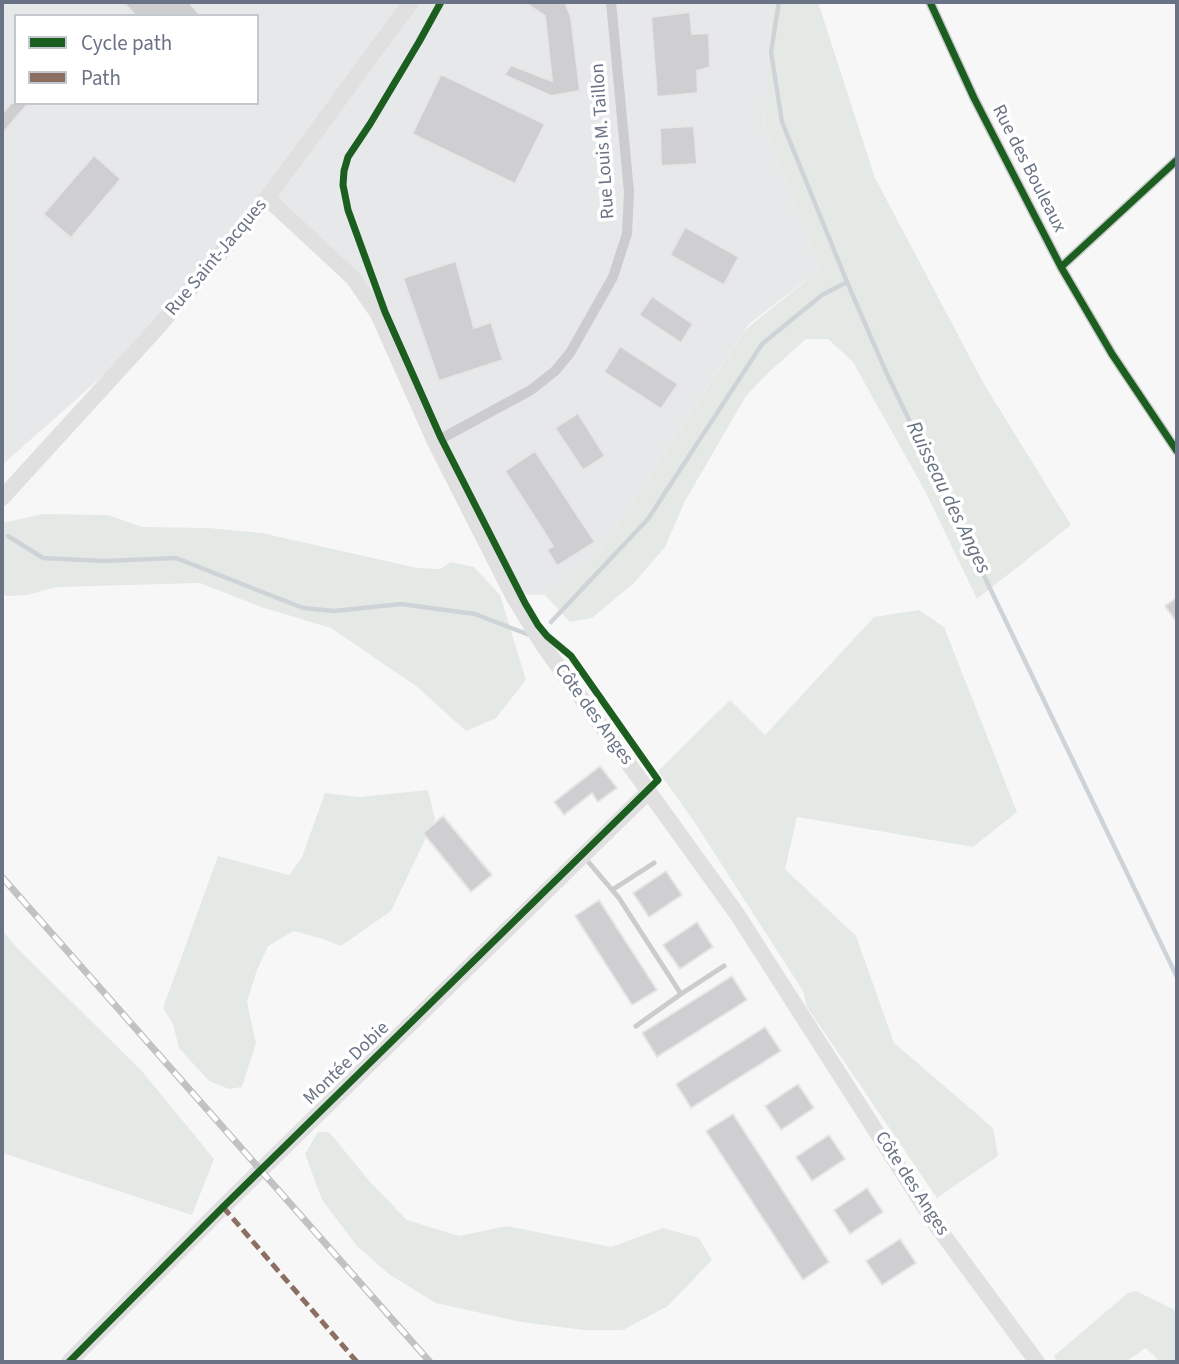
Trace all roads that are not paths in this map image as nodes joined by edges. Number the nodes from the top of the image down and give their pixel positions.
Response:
1 (411, 2) edge
2 (611, 2) edge
3 (930, 2) edge
4 (1177, 160) edge
5 (267, 198) junction
6 (1061, 267) junction
7 (435, 442) junction
8 (1177, 451) edge
9 (2, 498) edge
10 (649, 791) junction
11 (583, 855) junction
12 (654, 863) dead end
13 (612, 890) junction
14 (724, 966) dead end
15 (681, 994) junction
16 (636, 1026) dead end
17 (69, 1362) edge
18 (1037, 1362) edge

1 - 5 street, Rue Saint-Jacques
2 - 7 street, Rue Louis M. Taillon
3 - 6 street, Rue des Bouleaux
4 - 6 street
5 - 7 street, Côte des Anges
5 - 9 street, Rue Saint-Jacques
6 - 8 street, Rue des Bouleaux
7 - 10 street, Côte des Anges
10 - 11 street, Montée Dobie
10 - 18 street, Côte des Anges
11 - 13 lane
11 - 17 street, Montée Dobie
12 - 13 lane
13 - 15 lane
14 - 15 lane
15 - 16 lane

